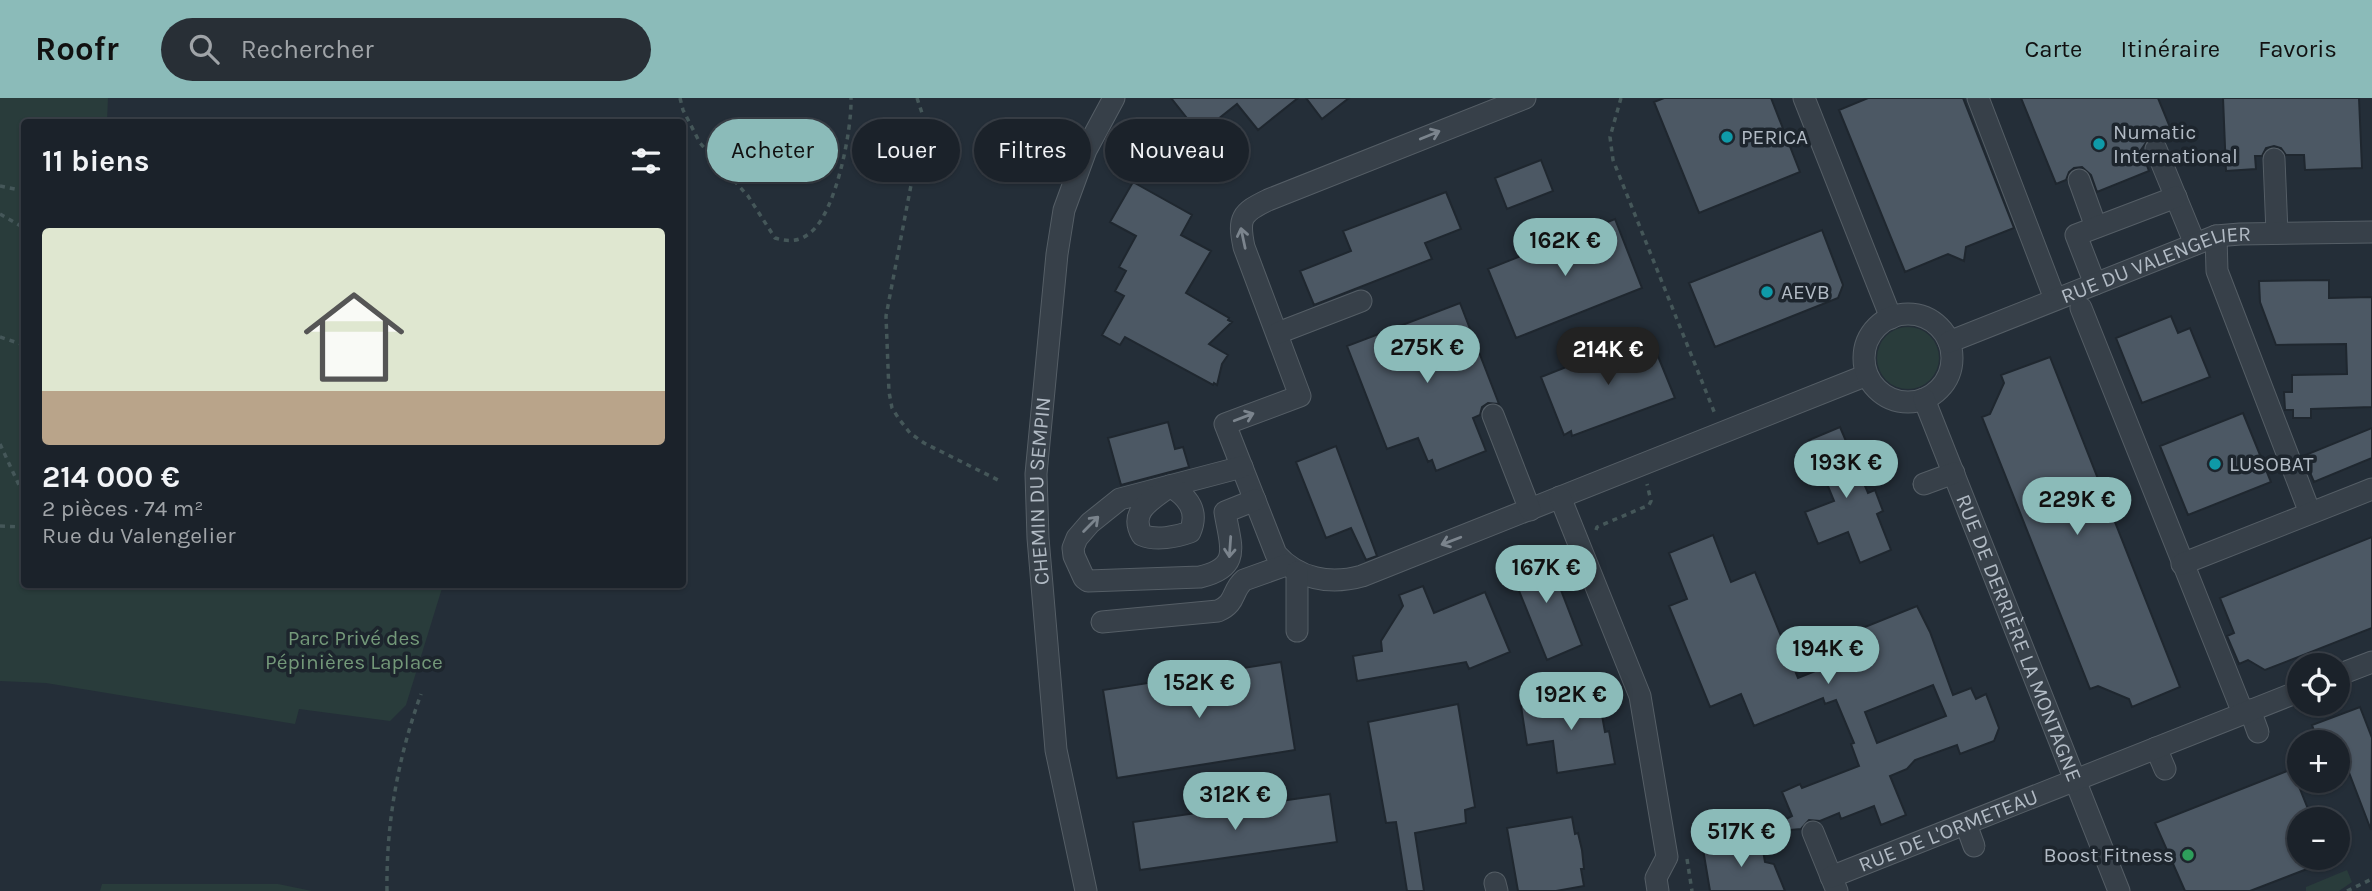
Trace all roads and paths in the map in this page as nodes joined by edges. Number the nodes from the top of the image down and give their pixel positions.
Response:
1 (680, 98) edge
2 (851, 98) edge
3 (918, 98) edge
4 (1114, 98) edge
5 (1525, 98) edge
6 (1621, 98) edge
7 (1804, 98) edge
8 (1978, 98) edge
9 (2157, 149) dead end
10 (2274, 159) dead end
11 (2079, 180) dead end
12 (0, 186) edge
13 (21, 190) edge
14 (2176, 197) junction
15 (0, 214) edge
16 (21, 226) edge
17 (2096, 227) junction
18 (2372, 232) edge
19 (2277, 233) junction
20 (2216, 236) junction
21 (2194, 244) junction
22 (2095, 284) junction
23 (2056, 299) junction
24 (1361, 301) dead end
25 (2081, 308) dead end
26 (1891, 318) junction
27 (1278, 333) junction
28 (0, 337) edge
29 (1949, 342) junction
30 (21, 344) edge
31 (1867, 374) junction
32 (1924, 399) junction
33 (1493, 415) dead end
34 (1715, 415) dead end
35 (0, 444) edge
36 (1242, 467) junction
37 (1954, 472) junction
38 (1002, 482) dead end
39 (1924, 484) dead end
40 (2372, 489) edge
41 (21, 490) edge
42 (1560, 497) junction
43 (1255, 500) junction
44 (1531, 510) junction
45 (2310, 513) junction
46 (0, 526) edge
47 (21, 527) edge
48 (2182, 564) junction
49 (1291, 569) junction
50 (1102, 622) dead end
51 (1297, 631) dead end
52 (2372, 662) edge
53 (2350, 670) edge
54 (421, 694) dead end
55 (2287, 696) edge
56 (2247, 712) junction
57 (2258, 732) dead end
58 (2156, 748) junction
59 (2165, 769) dead end
60 (2076, 780) junction
61 (1966, 824) junction
62 (1813, 832) dead end
63 (1974, 846) dead end
64 (2372, 879) edge
65 (1834, 884) edge
66 (2119, 886) edge
67 (387, 891) edge
68 (1086, 891) edge
69 (1658, 891) edge
70 (1854, 891) edge
71 (2347, 891) edge

1 - 2 path
3 - 38 path
4 - 68 street, CHEMIN DU SEMPIN
27 -> 5 street
6 - 34 path
7 - 26 street
8 - 23 street
9 - 14 street
10 - 19 street
11 - 17 street
12 - 13 path
14 - 17 street
14 - 21 street
15 - 16 path
17 - 22 street
18 - 19 street, RUE DU VALENGELIER
19 - 20 street, RUE DU VALENGELIER
20 - 21 street, RUE DU VALENGELIER
20 - 45 street
21 - 22 street, RUE DU VALENGELIER
22 - 23 street, RUE DU VALENGELIER
23 - 29 street, RUE DU VALENGELIER
24 - 27 street
25 - 48 street
26 - 29 street
26 - 31 street
36 -> 27 street
28 - 30 path
29 - 32 street
31 - 32 street
31 - 42 street
32 - 37 street, RUE DE DERRIÈRE LA MONTAGNE
33 - 44 street
35 - 41 path
36 - 43 street
43 -> 36 street
37 - 39 street
37 - 60 street, RUE DE DERRIÈRE LA MONTAGNE
40 - 45 street
42 - 44 street
42 - 69 street
43 - 49 street
44 -> 49 street
45 - 48 street
46 - 47 path
48 - 56 street
49 - 50 street
49 - 51 street
52 - 53 street
54 - 67 path
55 - 56 street, RUE DE L'ORMETEAU
56 - 57 street
56 - 58 street, RUE DE L'ORMETEAU
58 - 59 street
58 - 60 street, RUE DE L'ORMETEAU
60 - 61 street, RUE DE L'ORMETEAU
60 - 66 street, RUE DE DERRIÈRE LA MONTAGNE
61 - 63 street
61 - 65 street, RUE DE L'ORMETEAU
62 - 65 street, RUE DE L'ORMETEAU
64 - 71 path
65 - 70 street

